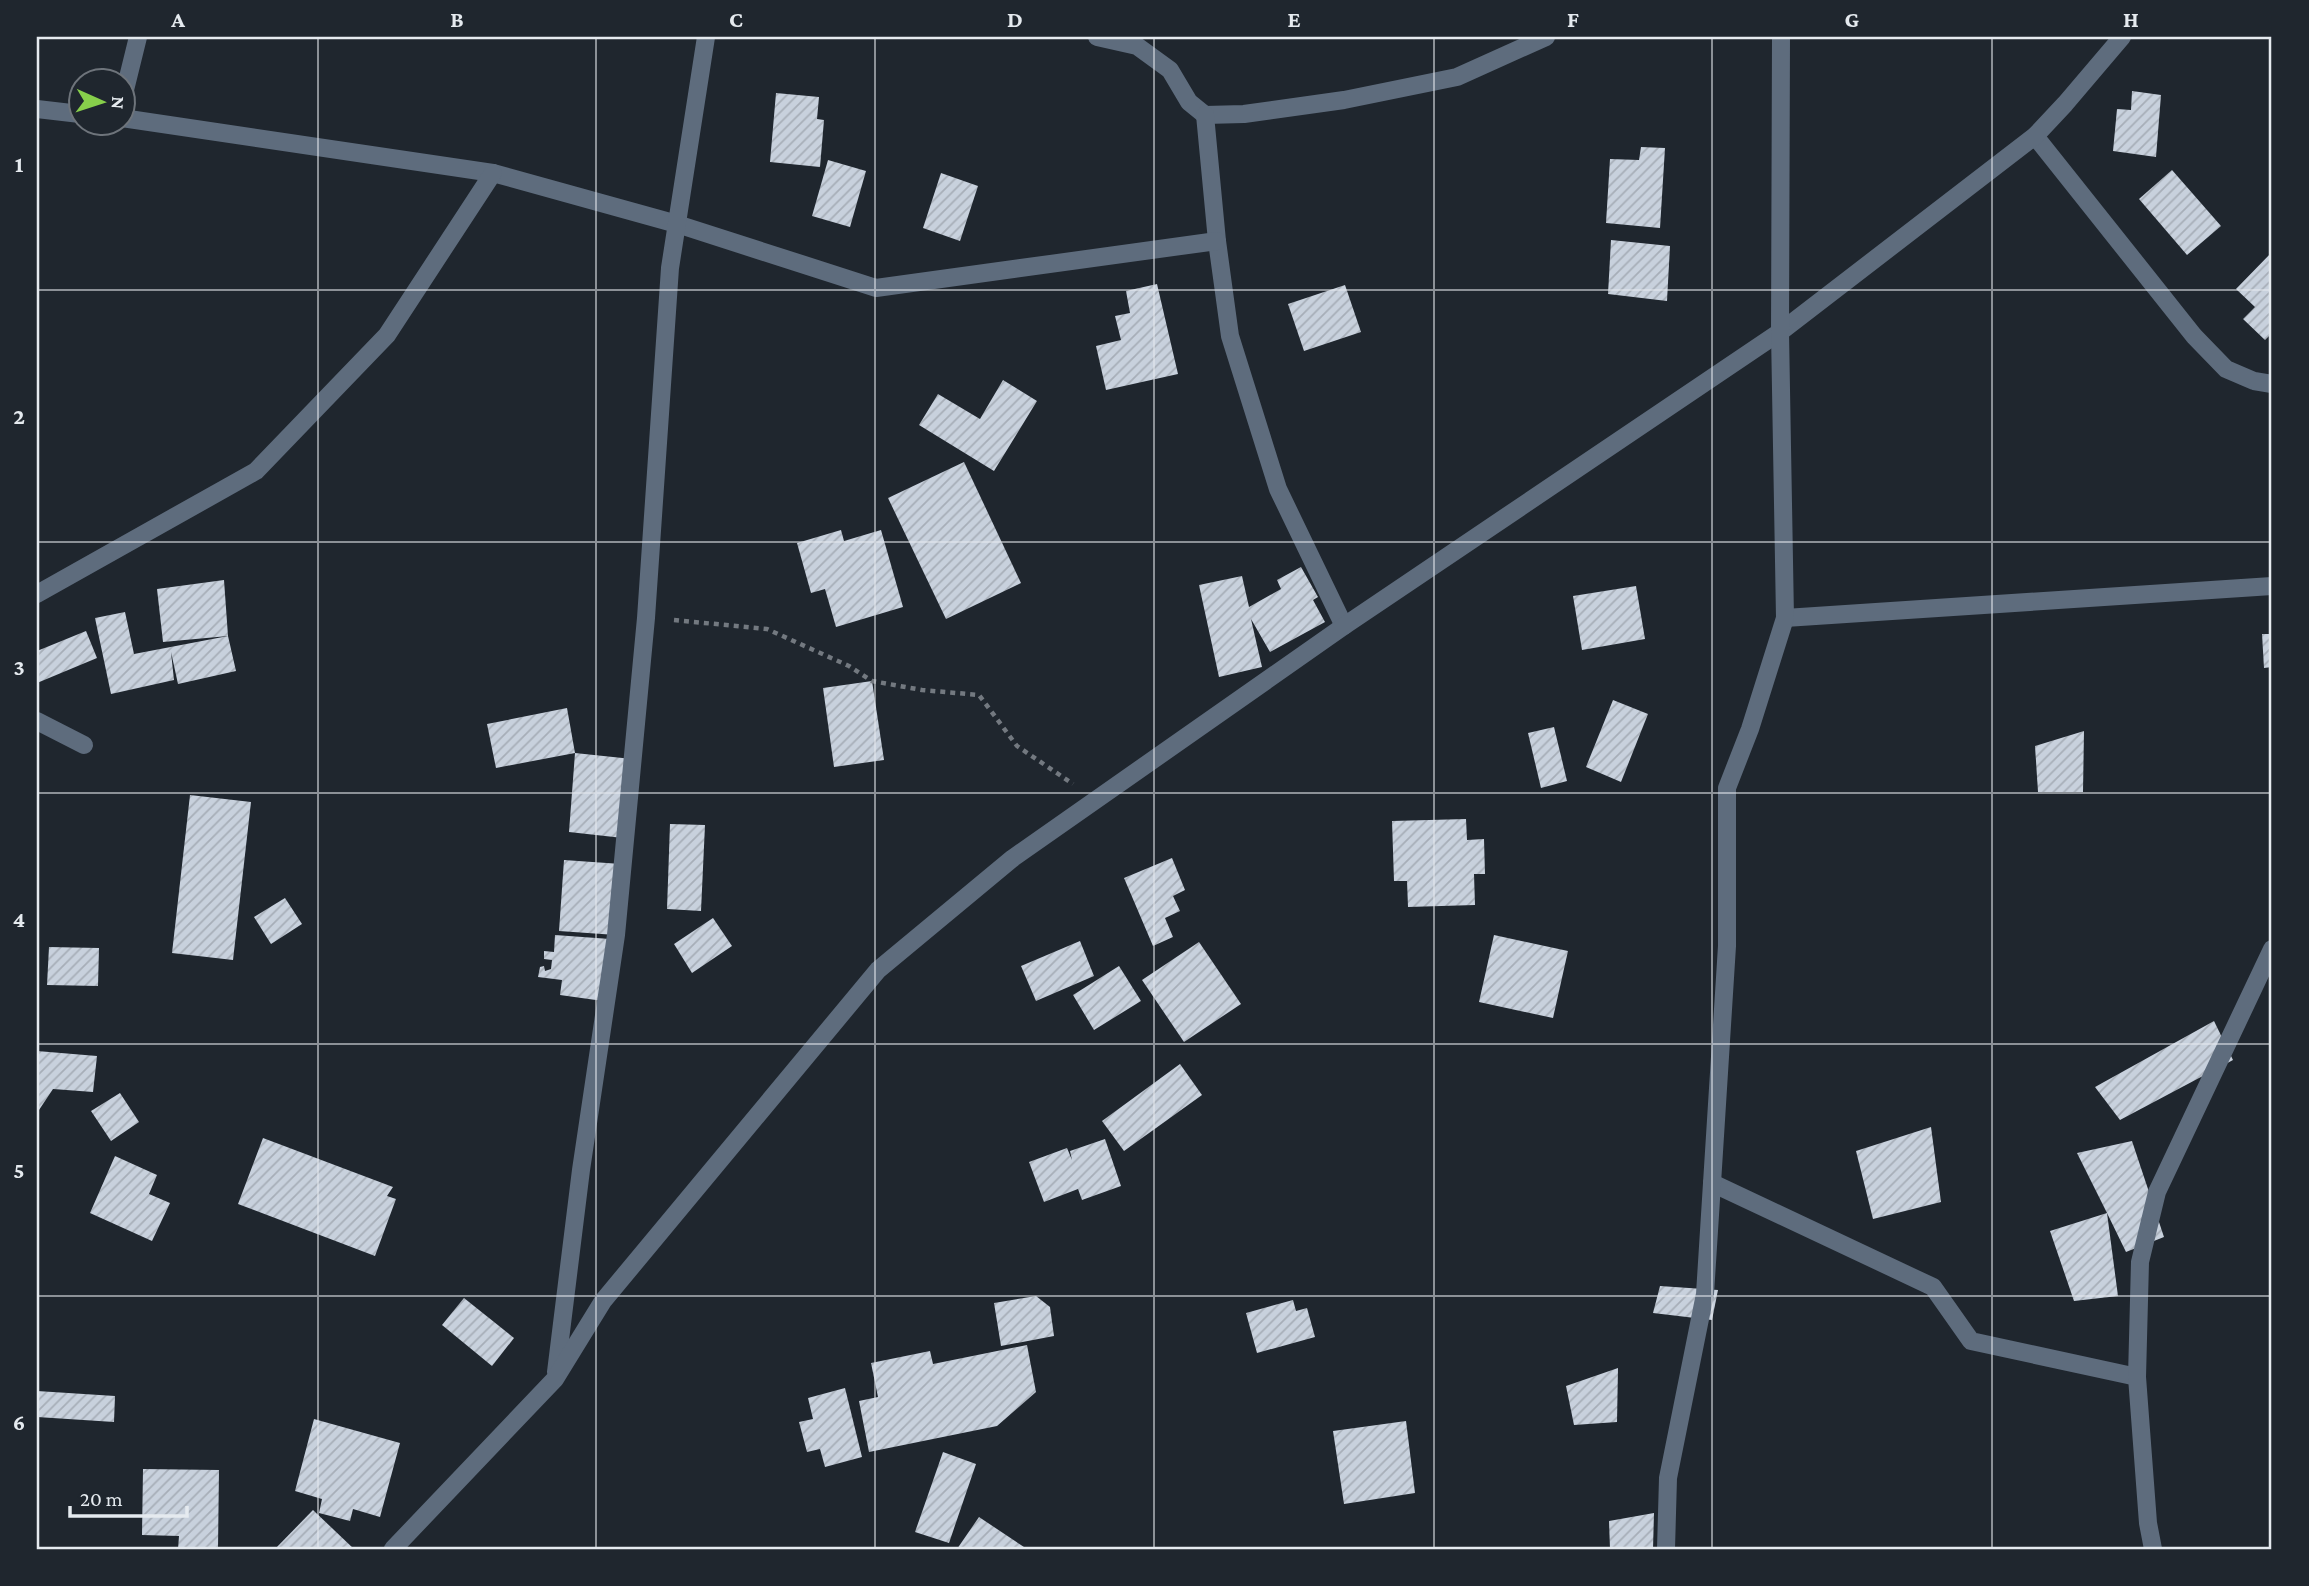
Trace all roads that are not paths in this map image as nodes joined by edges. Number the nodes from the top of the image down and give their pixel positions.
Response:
1 (135, 37) edge
2 (706, 37) edge
3 (1097, 37) edge
4 (1546, 37) edge
5 (1782, 37) edge
6 (2122, 37) edge
7 (129, 66) edge
8 (37, 109) edge
9 (66, 112) edge
10 (1205, 114) junction
11 (136, 120) edge
12 (2035, 136) junction
13 (493, 173) junction
14 (677, 224) junction
15 (1217, 241) junction
16 (1780, 332) junction
17 (2272, 384) edge
18 (2272, 586) edge
19 (37, 594) edge
20 (1785, 618) junction
21 (1344, 626) junction
22 (37, 721) edge
23 (85, 745) dead end
24 (2272, 949) edge
25 (1712, 1183) junction
26 (2137, 1377) junction
27 (555, 1379) junction
28 (393, 1549) edge
29 (1666, 1549) edge
30 (2153, 1549) edge

1 - 7 street
2 - 14 street
3 - 10 street
4 - 10 street
5 - 16 street
6 - 12 street
8 - 9 street
10 - 15 street
11 - 13 street
12 - 16 street
12 - 17 street
13 - 14 street
13 - 19 street
14 - 15 street
14 - 27 street
15 - 21 street
16 - 20 street
16 - 21 street
18 - 20 street
20 - 25 street
21 - 27 street
22 - 23 street
24 - 26 street
25 - 26 street
25 - 29 street
26 - 30 street
27 - 28 street

